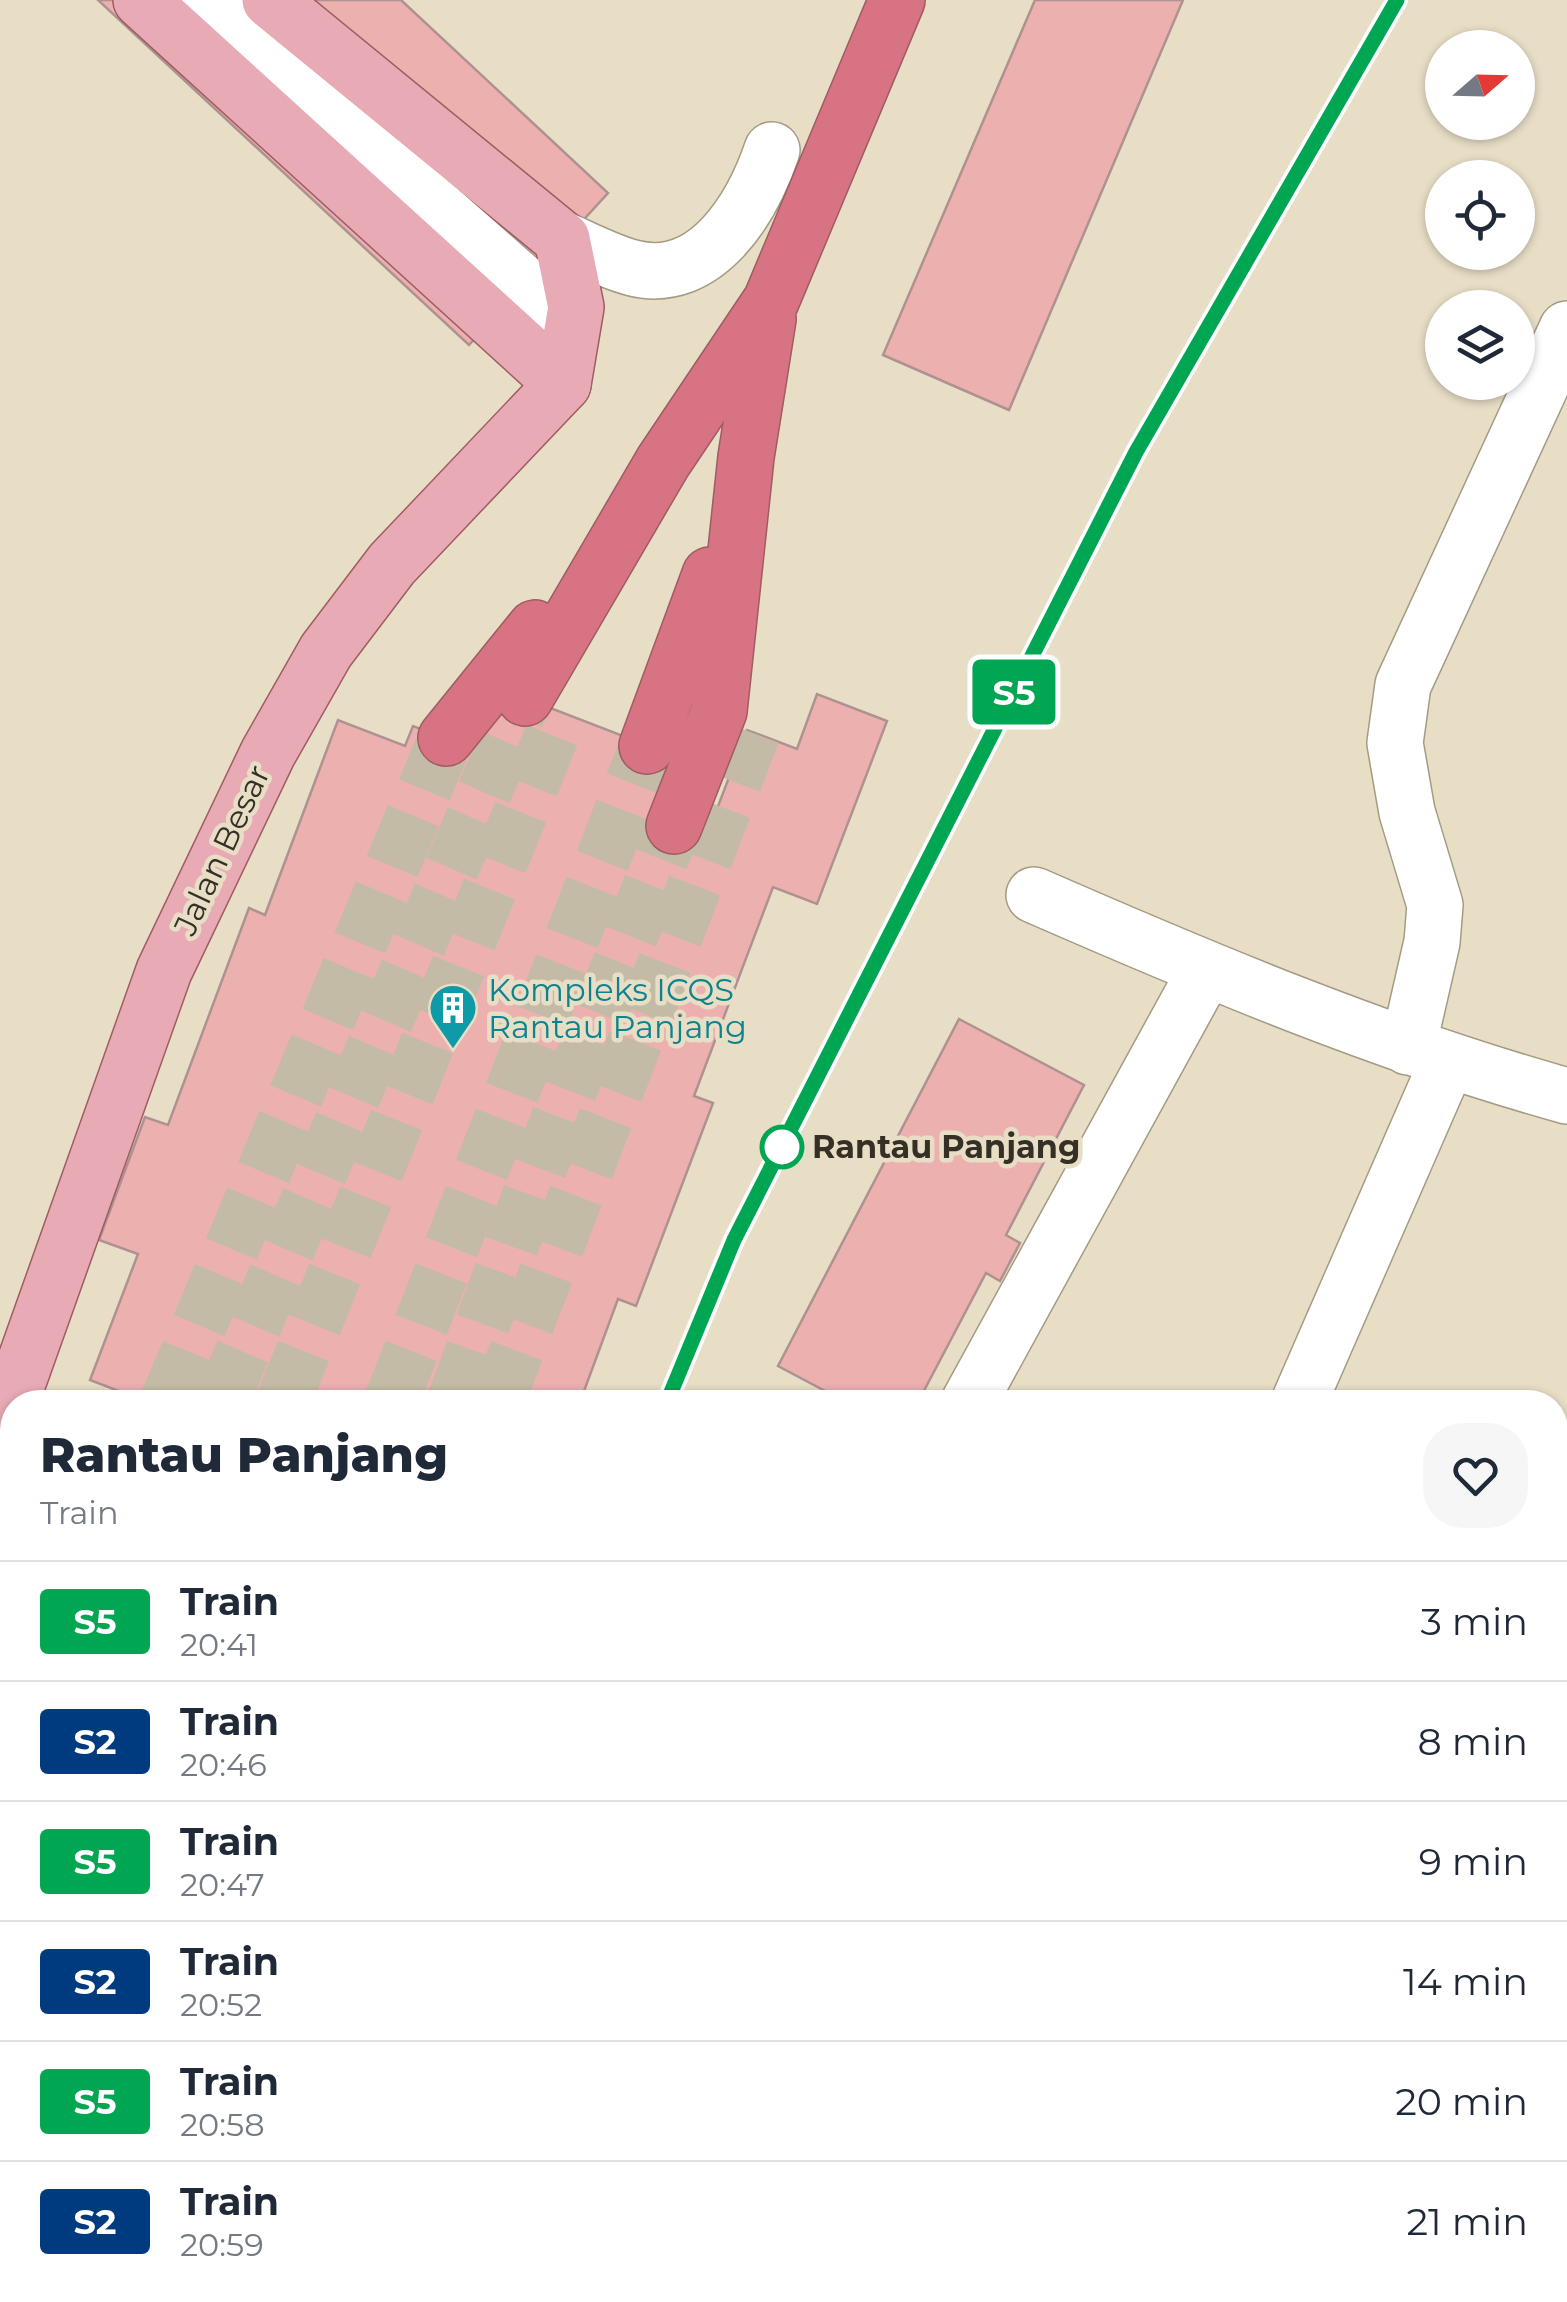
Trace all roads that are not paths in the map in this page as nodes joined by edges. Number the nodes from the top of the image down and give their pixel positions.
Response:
1 (141, 0) edge
2 (201, 0) edge
3 (270, 0) edge
4 (897, 0) edge
5 (772, 150) dead end
6 (562, 238) junction
7 (770, 301) junction
8 (1567, 329) edge
9 (564, 384) junction
10 (746, 457) junction
11 (648, 488) junction
12 (543, 705) tunnel mouth
13 (753, 733) tunnel mouth
14 (446, 738) tunnel mouth
15 (647, 746) tunnel mouth
16 (674, 826) tunnel mouth
17 (1034, 895) dead end
18 (1206, 970) junction
19 (1427, 1055) junction
20 (1567, 1096) edge
21 (19, 1390) edge
22 (976, 1390) edge
23 (1303, 1390) edge

1 - 9 main road
2 - 9 street
3 - 6 main road
4 - 7 highway
5 - 6 street
6 - 9 main road
7 - 10 highway
7 - 11 highway
8 - 19 street
9 - 21 main road, Jalan Besar
10 - 13 highway
10 - 15 highway
10 - 16 highway
11 - 12 highway
11 - 14 highway
17 - 18 street
18 - 19 street
18 - 22 street
19 - 20 street
19 - 23 street

